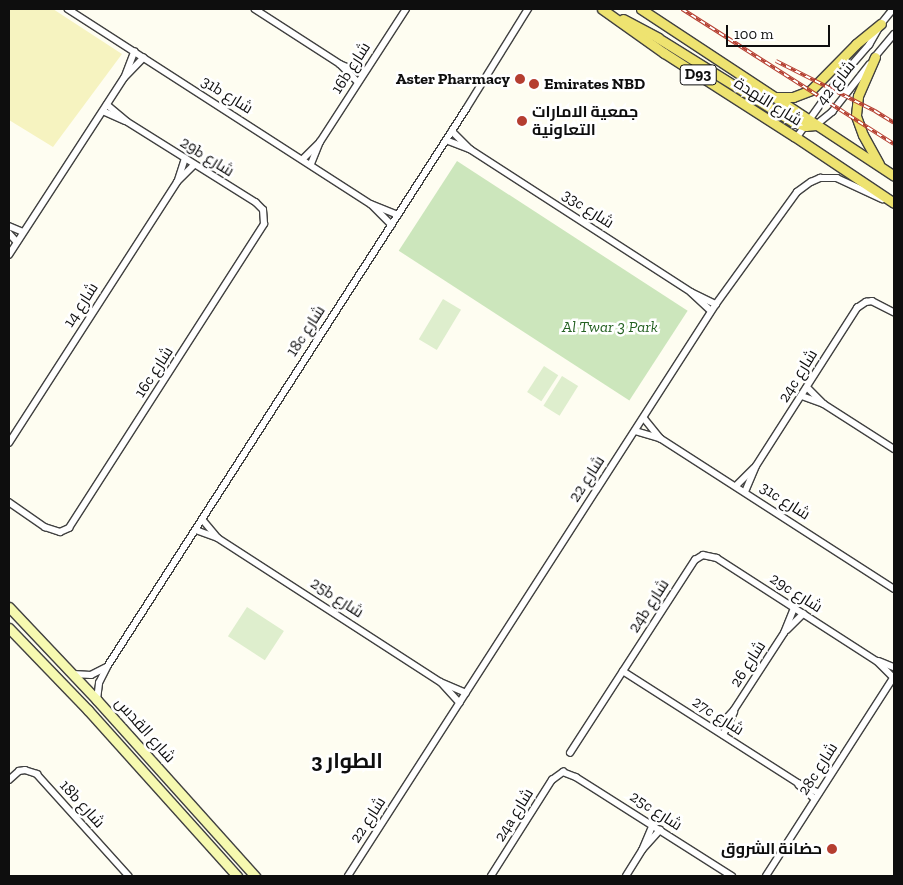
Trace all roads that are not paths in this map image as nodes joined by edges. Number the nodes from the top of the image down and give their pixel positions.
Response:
1 (68, 9) edge
2 (255, 9) edge
3 (406, 9) edge
4 (528, 9) edge
5 (602, 9) edge
6 (641, 9) edge
7 (893, 9) edge
8 (611, 15) junction
9 (881, 24) junction
10 (894, 34) edge
11 (134, 52) junction
12 (143, 58) junction
13 (875, 58) junction
14 (340, 64) junction
15 (364, 74) junction
16 (124, 78) junction
17 (358, 82) junction
18 (772, 97) junction
19 (107, 105) junction
20 (103, 111) junction
21 (127, 122) junction
22 (810, 124) junction
23 (452, 131) junction
24 (797, 138) junction
25 (446, 140) junction
26 (320, 142) junction
27 (470, 149) junction
28 (185, 159) junction
29 (303, 159) junction
30 (311, 164) junction
31 (194, 165) junction
32 (880, 166) junction
33 (894, 176) edge
34 (177, 182) junction
35 (371, 204) junction
36 (894, 204) edge
37 (398, 215) junction
38 (265, 220) joint
39 (392, 225) junction
40 (9, 226) edge
41 (23, 232) junction
42 (9, 233) edge
43 (17, 242) junction
44 (9, 255) edge
45 (691, 292) junction
46 (716, 304) junction
47 (711, 311) junction
48 (894, 312) edge
49 (807, 387) junction
50 (802, 396) junction
51 (824, 404) junction
52 (644, 418) junction
53 (635, 431) junction
54 (660, 438) junction
55 (9, 443) edge
56 (894, 449) edge
57 (756, 466) junction
58 (736, 486) junction
59 (745, 492) junction
60 (9, 502) edge
61 (203, 520) junction
62 (196, 530) junction
63 (218, 538) junction
64 (698, 557) joint
65 (894, 589) edge
66 (9, 608) edge
67 (794, 608) junction
68 (803, 614) junction
69 (9, 628) edge
70 (784, 633) junction
71 (877, 661) junction
72 (894, 666) edge
73 (107, 667) junction
74 (623, 671) junction
75 (73, 674) junction
76 (894, 677) edge
77 (441, 682) junction
78 (466, 693) junction
79 (97, 700) junction
80 (460, 702) junction
81 (734, 710) junction
82 (716, 730) junction
83 (723, 735) junction
84 (570, 752) dead end
85 (563, 772) joint
86 (9, 780) edge
87 (798, 783) junction
88 (819, 793) junction
89 (815, 799) junction
90 (653, 825) junction
91 (660, 830) junction
92 (642, 850) junction
93 (129, 876) edge
94 (238, 876) edge
95 (255, 876) edge
96 (348, 876) edge
97 (491, 876) edge
98 (626, 876) edge
99 (732, 876) edge
100 (766, 876) edge

1 - 11 street, 31b شارع
2 - 14 street
3 - 15 street, 16b شارع
4 - 23 street, 18c شارع
5 - 8 main road, شارع النهدة / D93
6 - 18 main road, شارع النهدة / D93
7 - 9 street, شارع 42
8 - 22 main road
8 - 24 main road, شارع النهدة / D93
9 - 18 main road
9 - 22 street, شارع 42
10 - 13 street, شارع 42
11 - 12 street, 31b شارع
11 - 16 street
12 - 16 street
12 - 29 street, 31b شارع
13 - 22 street, شارع 42
13 - 32 main road
14 - 15 street
14 - 17 street
15 - 17 street, 16b شارع
16 - 19 street
17 - 26 street, 16b شارع
18 - 22 main road, شارع النهدة / D93
19 - 20 street
19 - 21 street, 29b شارع
20 - 21 street, 29b شارع
20 - 41 street
21 - 28 street, 29b شارع
22 - 24 street, شارع 42
22 - 32 main road, شارع النهدة / D93
23 - 25 street, 18c شارع
23 - 27 street, 33c شارع
24 - 36 main road, شارع النهدة / D93
25 - 27 street, 33c شارع
25 - 37 street, 18c شارع
26 - 29 street, 16b شارع
26 - 30 street, 16b شارع
27 - 45 street, 33c شارع
28 - 31 street, 29b شارع
28 - 34 street, شارع 14
29 - 30 street, 31b شارع
30 - 35 street, 31b شارع
31 - 34 street, شارع 14
31 - 38 street, 29b شارع
32 - 33 main road, شارع النهدة / D93
34 - 55 street, شارع 14
35 - 37 street, 31b شارع
35 - 39 street, 31b شارع
36 - 46 street, شارع 22
37 - 39 street, 18c شارع
38 - 60 street, 16c شارع
39 - 61 street, 18c شارع
40 - 41 street
41 - 43 street
42 - 43 street
43 - 44 street
45 - 46 street, 33c شارع
45 - 47 street, 33c شارع
46 - 47 street, شارع 22
47 - 52 street, شارع 22
48 - 49 street, 24c شارع
49 - 50 street, 24c شارع
49 - 51 street
50 - 51 street
50 - 57 street, 24c شارع
51 - 56 street
52 - 53 street, شارع 22
52 - 54 street, 31c شارع
53 - 54 street, 31c شارع
53 - 78 street, شارع 22
54 - 58 street, 31c شارع
57 - 58 street, 24c شارع
57 - 59 street, 24c شارع
58 - 59 street, 31c شارع
59 - 65 street, 31c شارع
61 - 62 street, 18c شارع
61 - 63 street, 25b شارع
62 - 63 street, 25b شارع
62 - 73 street, 18c شارع
63 - 77 street, 25b شارع
64 - 67 street, 29c شارع
64 - 74 street, 24b شارع
66 - 75 main road, شارع القدس
67 - 68 street, 29c شارع
67 - 70 street, شارع 26
68 - 70 street, شارع 26
68 - 71 street, 29c شارع
69 - 94 main road, شارع القدس
70 - 81 street, شارع 26
71 - 72 street, 29c شارع
71 - 76 street, 29c شارع
73 - 75 street
73 - 79 street, 18c شارع
74 - 82 street, 27c شارع
74 - 84 street, 24b شارع
75 - 79 main road, شارع القدس
76 - 88 street, 28c شارع
77 - 78 street, 25b شارع
77 - 80 street, 25b شارع
78 - 80 street, شارع 22
79 - 95 main road, شارع القدس
80 - 96 street, شارع 22
81 - 82 street, شارع 26
81 - 83 street, شارع 26
82 - 83 street, 27c شارع
83 - 87 street, 27c شارع
85 - 90 street, 25c شارع
85 - 97 street, 24a شارع
86 - 93 street, 18b شارع
87 - 88 street, 27c شارع
87 - 89 street, 27c شارع
88 - 89 street, 28c شارع
89 - 100 street, 28c شارع
90 - 91 street, 25c شارع
90 - 92 street
91 - 92 street
91 - 99 street, 25c شارع
92 - 98 street

